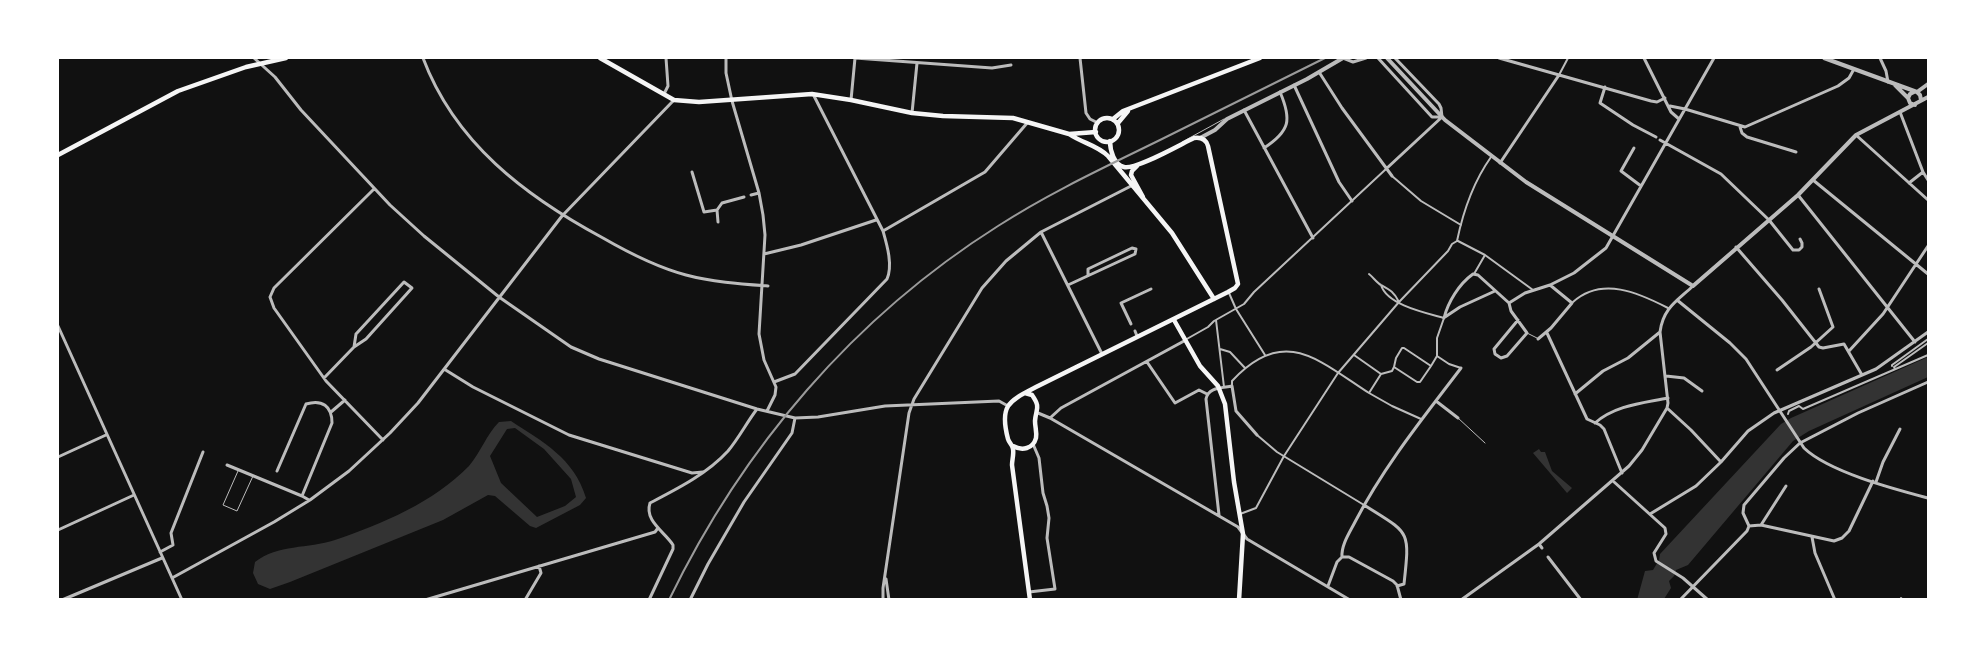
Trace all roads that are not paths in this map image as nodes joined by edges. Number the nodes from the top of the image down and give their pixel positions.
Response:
1 (254, 58) edge
2 (286, 58) edge
3 (423, 58) edge
4 (600, 58) edge
5 (666, 58) edge
6 (726, 58) edge
7 (1080, 58) edge
8 (1258, 58) edge
9 (1343, 58) edge
10 (1366, 58) edge
11 (1379, 58) edge
12 (1387, 58) edge
13 (1395, 58) edge
14 (1499, 58) edge
15 (1568, 58) edge
16 (1644, 58) edge
17 (1714, 58) edge
18 (1824, 58) edge
19 (1880, 58) edge
20 (262, 63) junction
21 (917, 63) junction
22 (1011, 65) dead end
23 (1854, 69) junction
24 (1319, 72) junction
25 (1559, 74) junction
26 (1888, 82) junction
27 (1928, 84) edge
28 (1294, 85) junction
29 (1895, 85) junction
30 (1605, 87) junction
31 (1280, 92) junction
32 (1916, 92) junction
33 (664, 94) junction
34 (812, 94) junction
35 (1928, 97) edge
36 (1665, 98) junction
37 (1908, 99) junction
38 (674, 100) junction
39 (851, 100) junction
40 (1920, 100) junction
41 (732, 101) junction
42 (1915, 105) junction
43 (1670, 106) junction
44 (1131, 109) junction
45 (1685, 109) junction
46 (1244, 110) junction
47 (1900, 111) junction
48 (912, 112) junction
49 (1442, 117) junction
50 (1228, 118) junction
51 (1113, 119) junction
52 (1679, 119) junction
53 (1028, 122) junction
54 (1098, 123) junction
55 (1118, 123) junction
56 (1740, 126) junction
57 (1096, 132) junction
58 (1069, 134) junction
59 (1856, 135) junction
60 (1656, 137) dead end
61 (1200, 138) junction
62 (1660, 140) dead end
63 (1108, 141) junction
64 (1666, 143) junction
65 (1174, 148) junction
66 (1264, 148) junction
67 (1634, 148) dead end
68 (1796, 152) dead end
69 (58, 155) edge
70 (1108, 156) junction
71 (1492, 157) junction
72 (1500, 163) junction
73 (1138, 165) junction
74 (1386, 170) junction
75 (692, 172) dead end
76 (1923, 172) junction
77 (1392, 176) joint
78 (1813, 180) junction
79 (1928, 180) edge
80 (1909, 183) junction
81 (1133, 185) junction
82 (1641, 186) junction
83 (374, 189) junction
84 (759, 193) junction
85 (751, 195) dead end
86 (1798, 195) junction
87 (744, 197) dead end
88 (1928, 200) edge
89 (1352, 201) junction
90 (1146, 202) junction
91 (717, 210) junction
92 (562, 216) junction
93 (876, 220) junction
94 (1769, 220) junction
95 (718, 222) dead end
96 (1461, 224) junction
97 (883, 231) junction
98 (1041, 232) junction
99 (1318, 233) junction
100 (1322, 235) dead end
101 (1613, 236) junction
102 (1313, 238) junction
103 (1800, 239) dead end
104 (1457, 240) junction
105 (1928, 246) edge
106 (1736, 247) junction
107 (764, 254) junction
108 (1485, 255) junction
109 (1916, 264) junction
110 (1088, 274) junction
111 (1369, 274) dead end
112 (1474, 274) junction
113 (1928, 274) edge
114 (761, 285) junction
115 (1068, 285) junction
116 (1381, 285) junction
117 (1550, 285) junction
118 (768, 286) dead end
119 (1693, 286) junction
120 (1151, 289) dead end
121 (1819, 289) dead end
122 (1495, 290) junction
123 (1533, 290) junction
124 (1228, 292) junction
125 (498, 297) junction
126 (1214, 298) junction
127 (1677, 300) junction
128 (1399, 302) junction
129 (1572, 303) junction
130 (1509, 304) junction
131 (1887, 307) junction
132 (1668, 308) junction
133 (1236, 309) junction
134 (1444, 318) junction
135 (1174, 320) junction
136 (1216, 320) junction
137 (1518, 320) junction
138 (1131, 324) dead end
139 (58, 326) edge
140 (1135, 331) dead end
141 (1526, 332) junction
142 (1660, 332) junction
143 (1928, 332) edge
144 (1546, 333) junction
145 (1137, 336) junction
146 (1538, 339) joint
147 (1928, 339) edge
148 (1184, 341) junction
149 (1815, 342) junction
150 (1915, 342) junction
151 (1928, 343) edge
152 (354, 347) junction
153 (1219, 349) junction
154 (1849, 351) junction
155 (1102, 354) junction
156 (1928, 354) edge
157 (1265, 355) junction
158 (1354, 355) junction
159 (1437, 356) junction
160 (1147, 362) junction
161 (1431, 366) junction
162 (1394, 367) junction
163 (1894, 367) junction
164 (1245, 368) junction
165 (1461, 368) joint
166 (444, 369) junction
167 (1777, 370) dead end
168 (1338, 373) junction
169 (1381, 374) junction
170 (1862, 374) junction
171 (1666, 376) junction
172 (324, 378) junction
173 (774, 382) junction
174 (1928, 382) edge
175 (1232, 386) junction
176 (1222, 388) junction
177 (1702, 391) dead end
178 (1369, 392) junction
179 (1024, 394) junction
180 (1207, 394) junction
181 (1576, 394) junction
182 (1668, 398) junction
183 (345, 400) junction
184 (1436, 401) junction
185 (911, 404) junction
186 (1007, 407) junction
187 (1667, 408) junction
188 (757, 409) junction
189 (767, 411) junction
190 (1780, 411) junction
191 (331, 412) junction
192 (1038, 413) junction
193 (1788, 414) dead end
194 (795, 418) junction
195 (1050, 418) junction
196 (1460, 419) joint
197 (1421, 420) junction
198 (1596, 423) junction
199 (1900, 430) dead end
200 (106, 435) junction
201 (1257, 435) joint
202 (383, 440) junction
203 (1800, 442) junction
204 (1486, 443) dead end
205 (1033, 444) junction
206 (1013, 446) junction
207 (203, 452) dead end
208 (1284, 456) junction
209 (58, 457) edge
210 (1721, 462) junction
211 (228, 465) dead end
212 (239, 470) junction
213 (277, 471) dead end
214 (703, 472) junction
215 (1622, 473) junction
216 (253, 476) junction
217 (1613, 481) junction
218 (1874, 481) junction
219 (1786, 486) dead end
220 (134, 495) junction
221 (302, 496) junction
222 (1928, 498) edge
223 (310, 500) junction
224 (1364, 505) junction
225 (1240, 513) junction
226 (1650, 514) junction
227 (1219, 516) junction
228 (1760, 525) junction
229 (1749, 526) junction
230 (658, 528) junction
231 (58, 530) edge
232 (1243, 534) junction
233 (1812, 537) junction
234 (1539, 544) junction
235 (1542, 548) dead end
236 (160, 552) junction
237 (1342, 557) junction
238 (1548, 557) dead end
239 (162, 558) junction
240 (539, 566) junction
241 (886, 576) junction
242 (172, 578) junction
243 (1328, 586) junction
244 (1397, 586) junction
245 (1693, 586) junction
246 (1029, 592) junction
247 (62, 600) edge
248 (182, 600) edge
249 (425, 600) edge
250 (526, 600) edge
251 (649, 600) edge
252 (690, 600) edge
253 (884, 600) edge
254 (889, 600) edge
255 (1030, 600) edge
256 (1239, 600) edge
257 (1350, 600) edge
258 (1402, 600) edge
259 (1461, 600) edge
260 (1581, 600) edge
261 (1680, 600) edge
262 (1708, 600) edge
263 (1835, 600) edge

1 - 20 street
2 - 20 main road
3 - 92 street
4 - 33 main road
5 - 33 street
6 - 41 street
7 - 54 street
8 - 44 main road
9 - 10 street
9 - 24 street
11 - 49 street
12 - 49 street
13 - 49 street
14 - 25 street
15 - 25 street
16 - 36 street
17 - 45 street
18 - 23 street
19 - 26 street
20 - 69 main road
20 - 83 street
21 - 22 street
21 - 39 street
21 - 48 street
23 - 26 street
23 - 56 street
24 - 28 street
24 - 74 street
25 - 30 street
25 - 72 street
26 - 29 street
27 - 32 street
28 - 31 street
28 - 89 street
29 - 32 street
29 - 37 street
30 - 36 street
30 - 60 street
31 - 46 street
31 - 66 street
32 - 37 street
32 - 40 street
33 - 38 main road
34 - 39 main road
34 - 41 main road
34 - 93 street
35 - 40 street
36 - 43 street
37 - 42 street
37 - 47 street
38 - 41 main road
38 - 92 street
39 - 48 main road
40 - 42 street
41 - 84 street
42 - 47 street
43 - 45 street
43 - 52 street
44 - 51 main road
44 - 55 main road
45 - 52 street
45 - 56 street
46 - 50 street
46 - 66 street
47 - 59 street
47 - 76 street
48 - 53 main road
49 - 71 street
49 - 74 street
50 - 61 street
50 - 65 lane
51 - 54 main road
51 - 55 main road
52 - 64 street
53 - 58 main road
53 - 97 street
54 - 57 main road
55 - 63 main road
56 - 68 street
57 - 58 main road
57 - 63 main road
58 - 70 main road
59 - 78 street
59 - 80 street
61 - 65 main road
61 - 124 main road
62 - 64 street
63 - 70 main road
63 - 73 main road
64 - 82 street
64 - 94 street
65 - 73 main road
66 - 102 street
67 - 82 street
70 - 81 main road
71 - 72 street
71 - 96 street
72 - 101 street
73 - 90 main road
74 - 77 street
74 - 89 street
75 - 91 street
76 - 79 street
76 - 80 street
77 - 96 street
78 - 86 street
78 - 109 street
80 - 88 street
81 - 90 main road
81 - 98 street
82 - 101 street
83 - 125 street
83 - 172 street
84 - 85 street
84 - 107 street
86 - 94 street
86 - 131 street
87 - 91 street
89 - 99 street
90 - 126 main road
91 - 95 street
92 - 114 street
92 - 125 street
93 - 97 street
93 - 107 street
94 - 103 street
94 - 106 street
96 - 104 street
97 - 173 street
98 - 115 street
98 - 185 street
99 - 100 street
99 - 102 street
101 - 117 street
101 - 119 street
102 - 133 street
104 - 108 street
104 - 128 street
105 - 109 street
106 - 119 street
106 - 149 street
107 - 114 street
108 - 112 street
108 - 123 street
109 - 113 street
109 - 131 street
110 - 110 street
110 - 115 street
111 - 116 street
112 - 122 street
112 - 134 street
114 - 118 street
114 - 173 street
115 - 155 street
116 - 128 street
116 - 128 street
117 - 123 street
117 - 129 street
119 - 127 street
120 - 138 street
121 - 149 street
122 - 130 street
122 - 134 street
123 - 130 street
124 - 126 main road
124 - 133 street
125 - 166 street
125 - 188 street
126 - 135 main road
127 - 132 street
127 - 190 street
128 - 134 street
128 - 158 street
129 - 132 street
129 - 144 street
130 - 137 street
131 - 150 street
131 - 154 street
132 - 142 street
133 - 136 street
133 - 157 street
134 - 159 street
135 - 145 main road
135 - 148 main road
136 - 148 street
136 - 153 street
137 - 141 street
137 - 141 street
139 - 200 street
140 - 145 street
141 - 146 lane
142 - 171 street
142 - 181 street
143 - 150 street
144 - 146 street
144 - 181 street
145 - 155 main road
147 - 163 street
148 - 160 street
148 - 176 main road
149 - 154 street
149 - 167 street
150 - 170 street
151 - 163 street
152 - 152 street
152 - 172 street
153 - 164 street
153 - 176 street
154 - 170 street
155 - 179 main road
156 - 163 street
157 - 164 street
157 - 168 street
158 - 168 street
158 - 169 street
159 - 161 street
159 - 165 street
160 - 180 street
160 - 195 street
161 - 162 street
161 - 162 street
162 - 169 street
163 - 193 street
164 - 175 street
165 - 184 street
166 - 202 street
166 - 214 street
168 - 178 street
168 - 208 street
169 - 178 street
170 - 190 street
171 - 177 street
171 - 182 street
172 - 183 street
173 - 189 street
174 - 203 street
175 - 176 street
175 - 201 street
176 - 180 street
176 - 225 main road
178 - 197 street
179 - 186 main road
179 - 192 main road
180 - 227 street
181 - 198 street
182 - 187 street
182 - 198 street
183 - 191 street
183 - 202 street
184 - 196 street
184 - 197 street
185 - 186 street
185 - 194 street
185 - 241 street
186 - 206 main road
187 - 210 street
187 - 215 street
188 - 189 street
188 - 214 street
189 - 194 street
190 - 203 street
190 - 210 street
191 - 213 street
191 - 221 street
192 - 195 street
192 - 205 main road
194 - 252 street
195 - 227 street
196 - 204 lane
197 - 224 street
198 - 215 street
199 - 218 street
200 - 209 street
200 - 220 street
201 - 208 street
202 - 223 street
203 - 218 street
203 - 229 street
205 - 206 main road
205 - 246 street
206 - 246 main road
207 - 236 street
208 - 224 street
208 - 225 street
210 - 226 street
211 - 212 street
212 - 216 street
212 - 216 lane
214 - 230 street
215 - 217 street
216 - 221 street
217 - 226 street
217 - 234 street
218 - 222 street
218 - 233 street
219 - 228 street
220 - 231 street
220 - 236 street
221 - 223 street
223 - 242 street
224 - 237 street
224 - 244 street
225 - 232 main road
226 - 245 street
227 - 232 street
228 - 229 street
228 - 233 street
229 - 245 street
230 - 240 street
230 - 251 street
232 - 243 street
232 - 256 main road
233 - 263 street
234 - 235 street
234 - 259 street
236 - 239 street
237 - 243 street
237 - 244 street
238 - 260 street
239 - 242 street
239 - 247 street
240 - 249 street
240 - 250 street
241 - 253 street
241 - 254 street
242 - 248 street
243 - 257 street
244 - 258 street
245 - 261 street
245 - 262 street
246 - 255 main road

